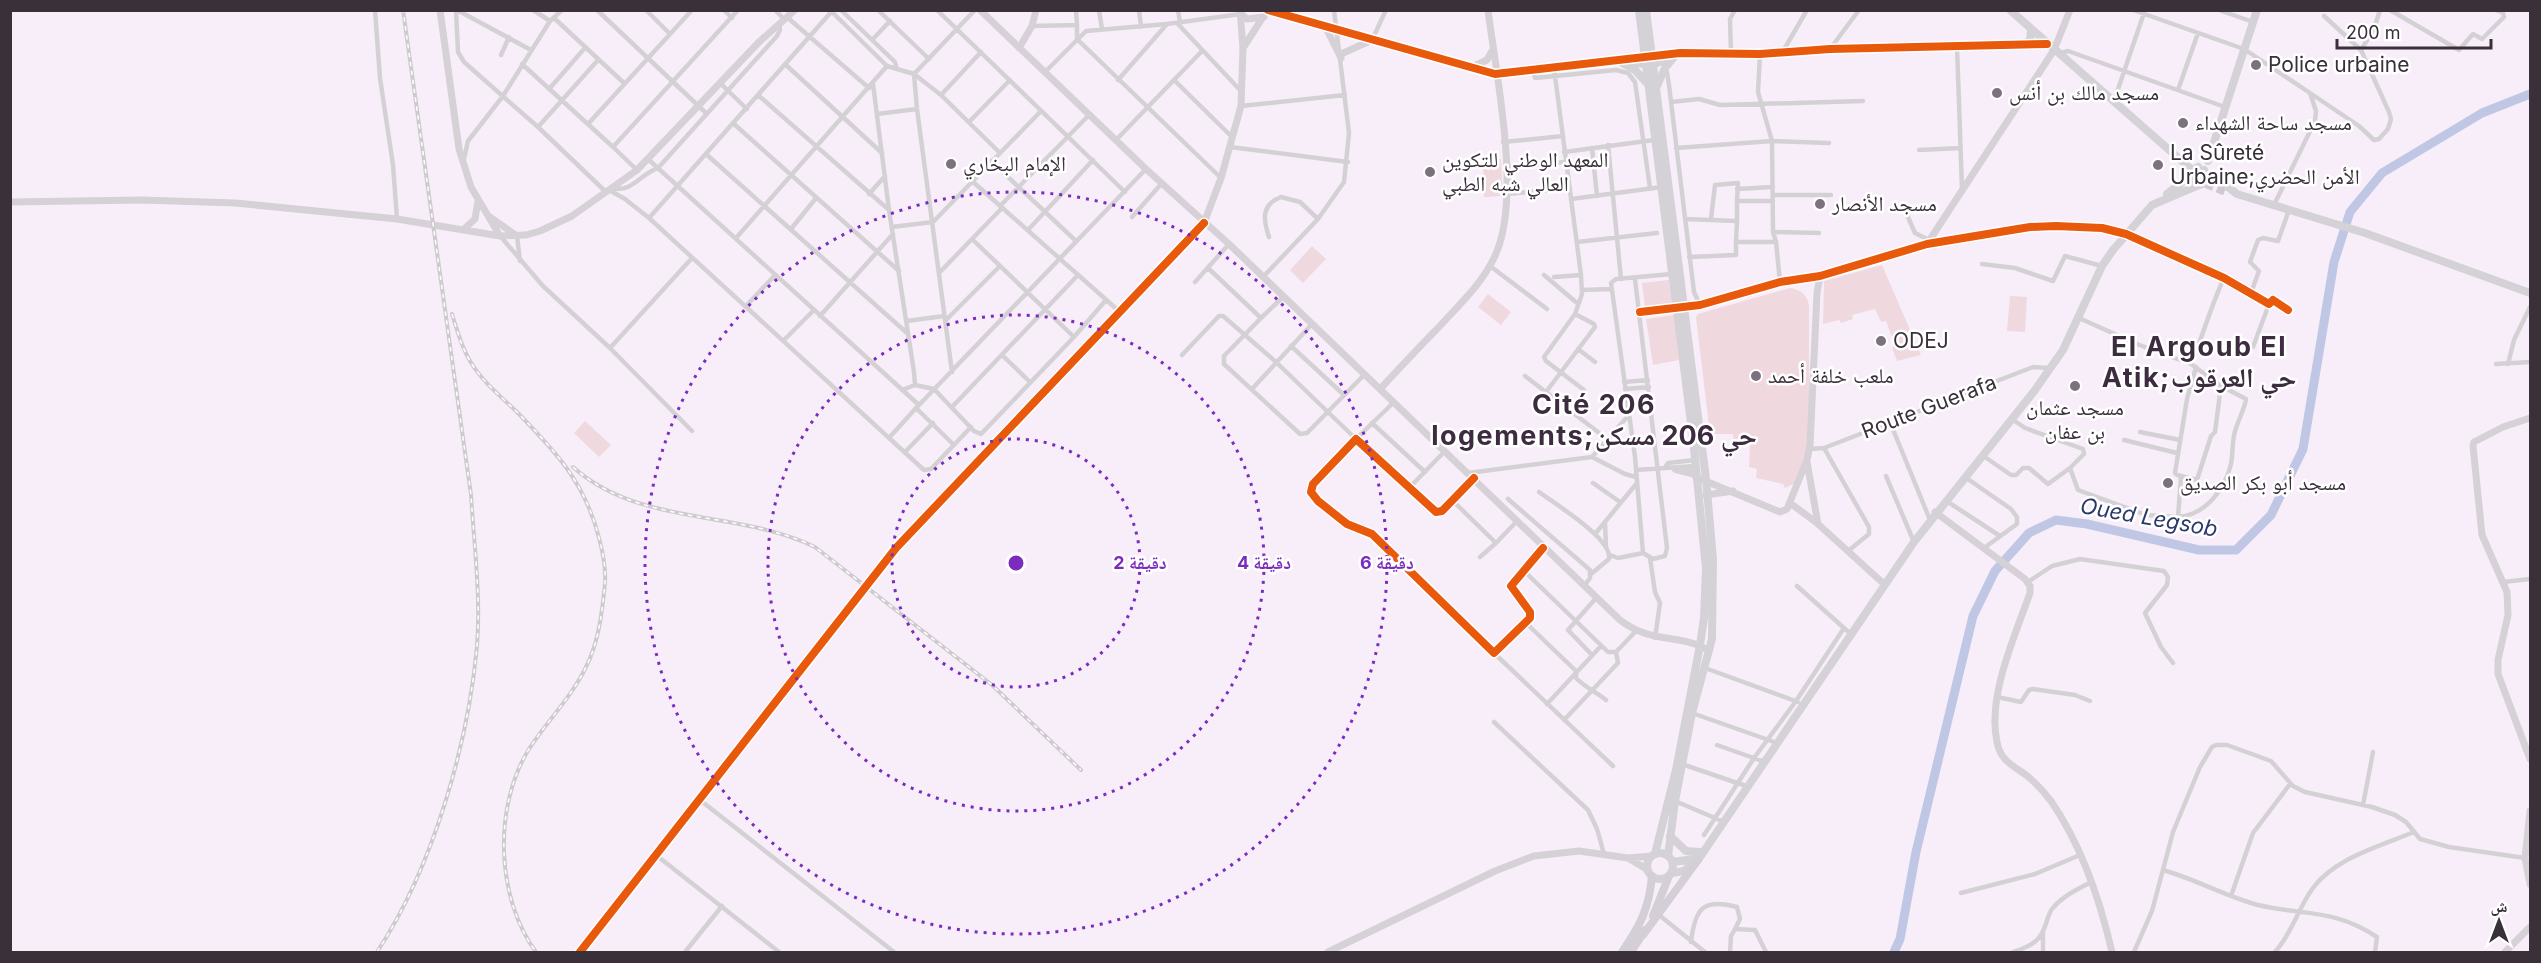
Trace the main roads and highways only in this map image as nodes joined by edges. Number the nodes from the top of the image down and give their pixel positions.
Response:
1 (1639, 10) edge
2 (1646, 10) edge
3 (2010, 10) edge
4 (2257, 10) edge
5 (2031, 30) junction
6 (2024, 45) road end
7 (1648, 55) junction
8 (1677, 55) road end
9 (1616, 60) road end
10 (1652, 86) junction
11 (2211, 150) junction
12 (2202, 174) junction
13 (2229, 191) tunnel mouth
14 (2161, 200) junction
15 (2530, 293) edge
16 (1679, 308) junction
17 (1676, 469) road end
18 (1695, 469) junction
19 (1670, 836) junction
20 (1700, 854) junction
21 (1654, 855) junction
22 (1671, 859) junction
23 (1650, 873) junction
24 (1671, 875) junction
25 (1643, 935) junction
26 (1622, 952) edge
27 (1630, 952) edge

1 - 7 main road
2 - 7 main road
3 - 5 main road
4 - 11 main road
5 - 6 main road
5 - 12 main road
7 - 10 main road
8 - 10 main road
9 - 10 main road
10 - 16 main road
10 - 16 main road
11 - 12 main road
11 - 12 main road
12 - 14 main road
12 - 14 main road
13 - 15 main road
14 - 20 main road
16 - 18 main road
16 - 19 main road
17 - 18 main road
18 - 21 main road
19 - 20 main road
19 - 22 main road
20 - 22 main road
20 - 24 main road
20 - 25 highway
21 - 22 main road
21 - 23 main road
22 - 24 main road
23 - 24 main road
23 - 26 highway
24 - 25 highway
25 - 27 highway

